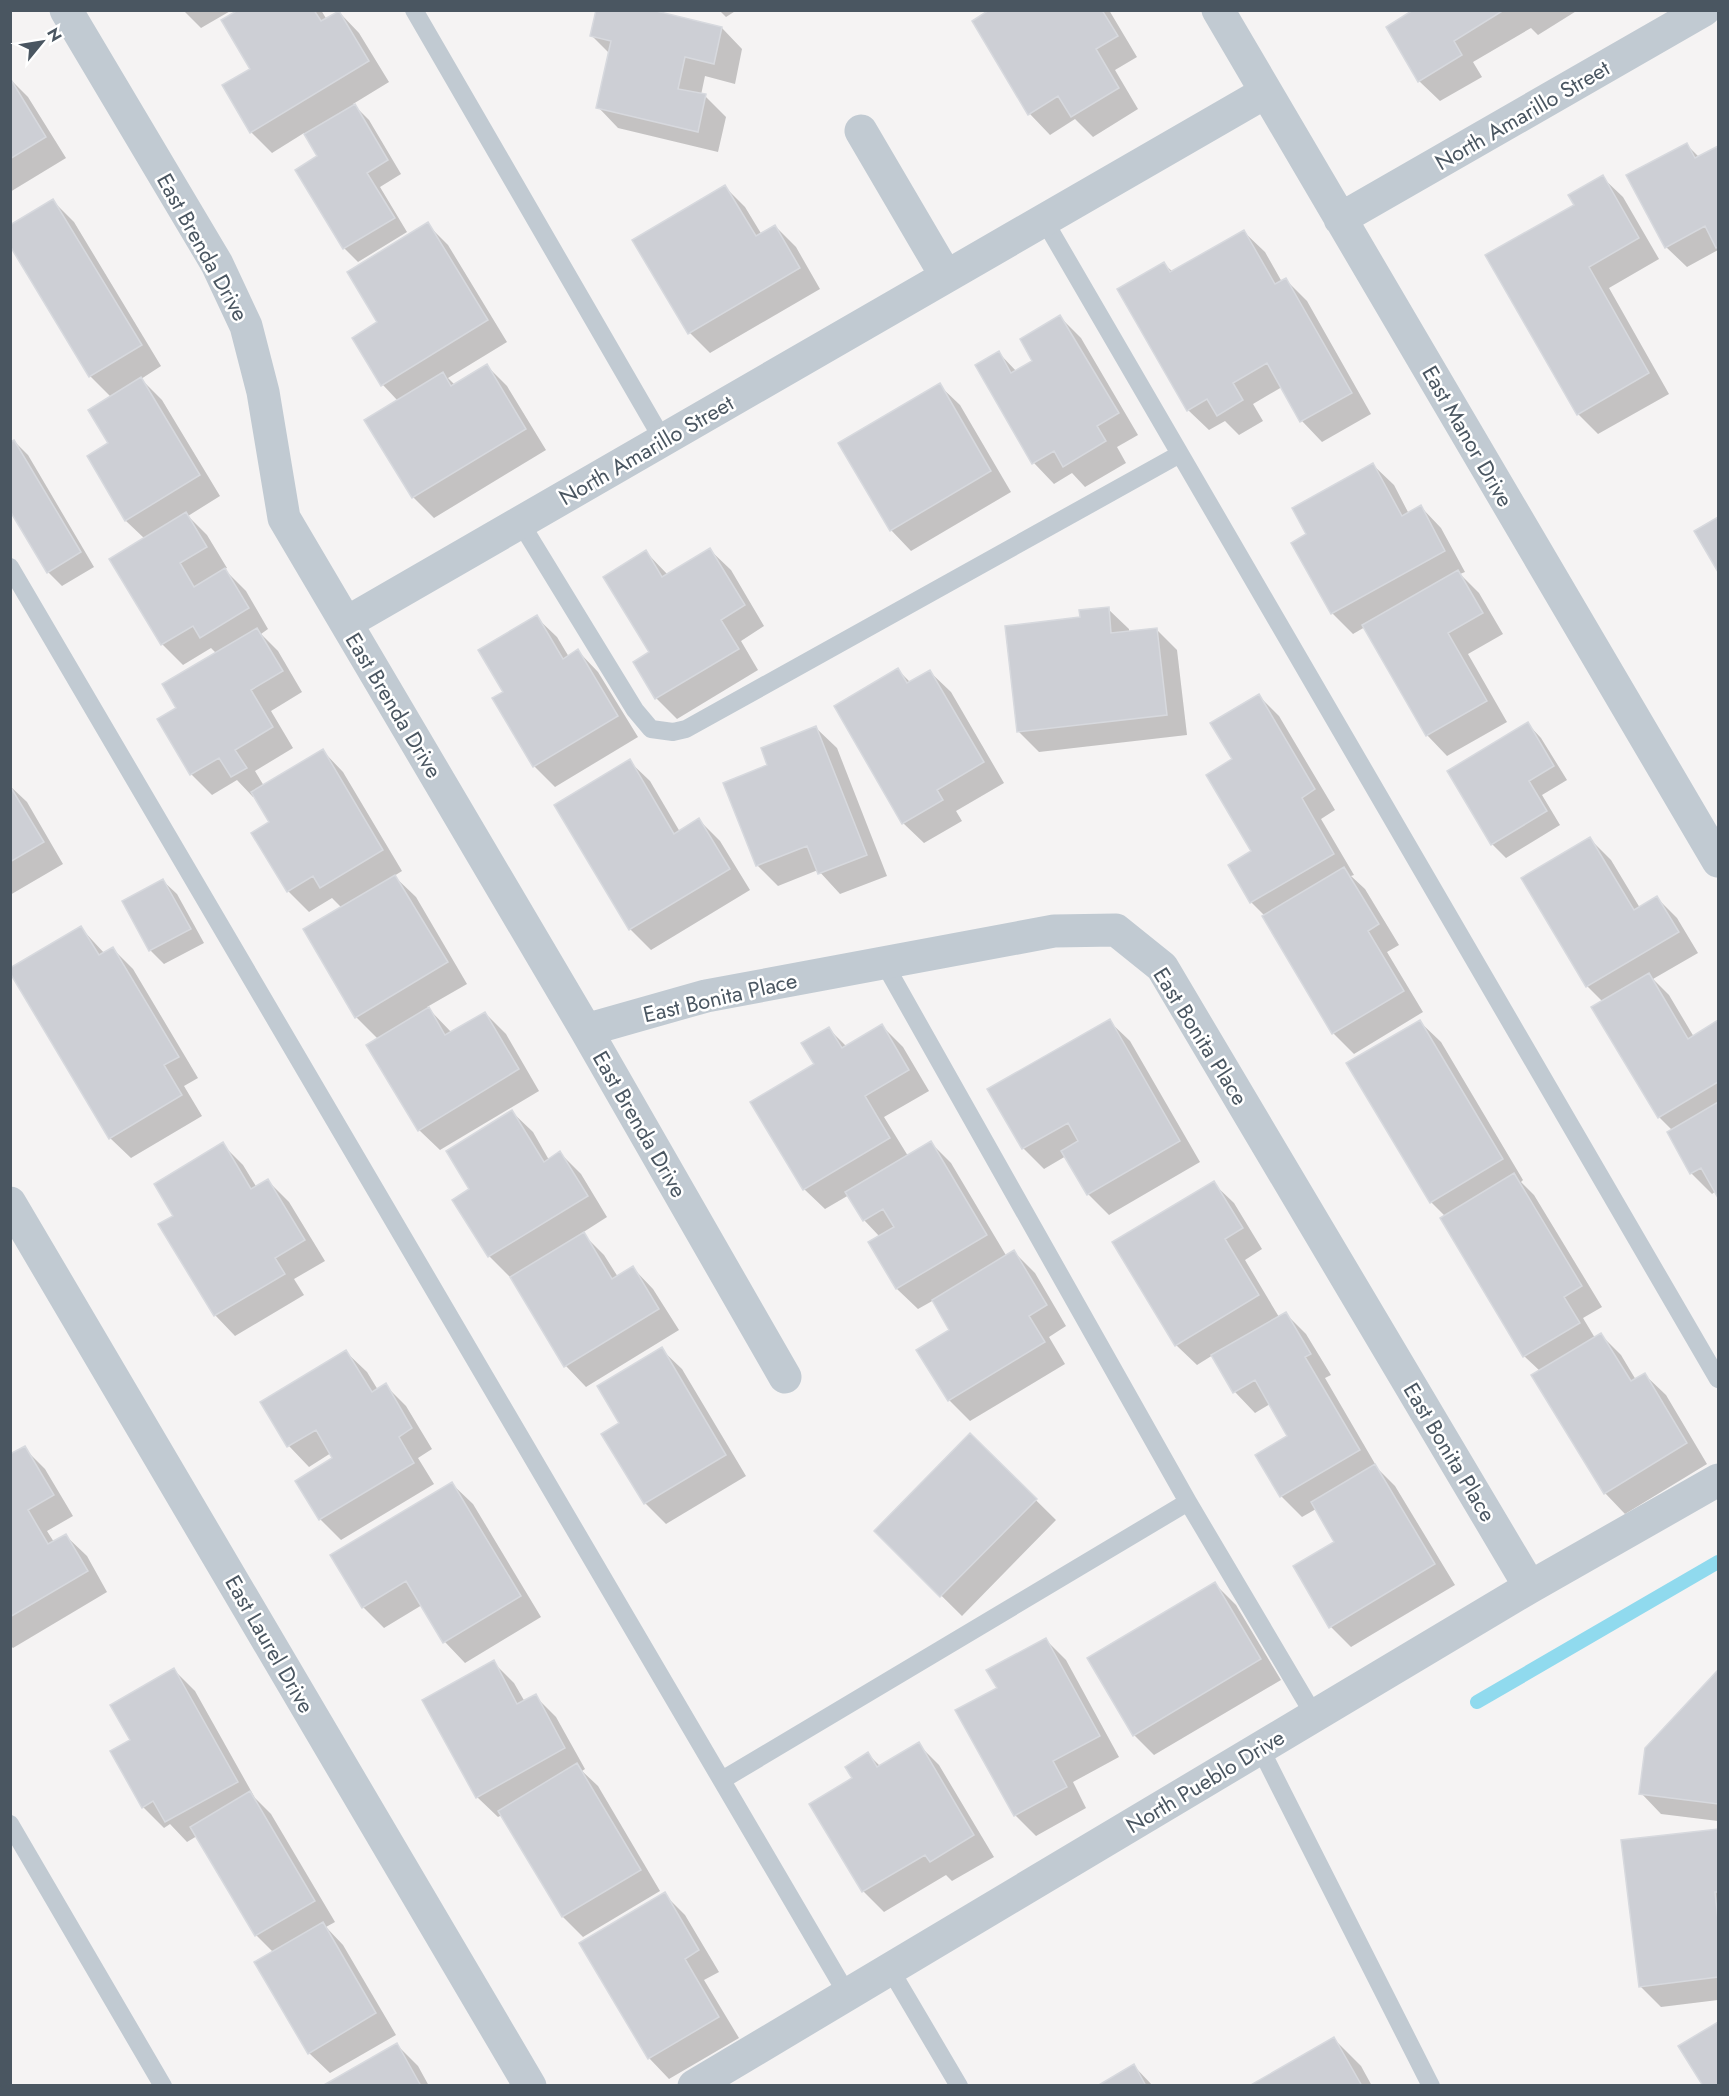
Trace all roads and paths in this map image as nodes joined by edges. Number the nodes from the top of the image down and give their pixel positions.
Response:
1 (66, 10) edge
2 (414, 10) edge
3 (1218, 10) edge
4 (1704, 10) edge
5 (1266, 92) junction
6 (861, 131) dead end
7 (1340, 219) junction
8 (1044, 220) junction
9 (946, 276) junction
10 (663, 440) junction
11 (1180, 454) junction
12 (520, 522) junction
13 (10, 567) edge
14 (346, 623) junction
15 (1719, 861) edge
16 (884, 963) junction
17 (586, 1030) junction
18 (10, 1203) edge
19 (785, 1377) dead end
20 (1719, 1379) edge
21 (1719, 1480) edge
22 (1188, 1502) junction
23 (1530, 1587) junction
24 (1314, 1715) junction
25 (1260, 1748) junction
26 (722, 1780) junction
27 (10, 1824) edge
28 (890, 1969) junction
29 (848, 1994) junction
30 (163, 2085) edge
31 (530, 2085) edge
32 (694, 2085) edge
33 (959, 2085) edge
34 (1431, 2085) edge

1 - 14 street, East Brenda Drive
2 - 10 lane
3 - 5 street, East Manor Drive
4 - 7 street, North Amarillo Street
5 - 7 street, East Manor Drive
5 - 8 street, North Amarillo Street
6 - 9 street
7 - 15 street, East Manor Drive
8 - 9 street, North Amarillo Street
8 - 11 lane
9 - 10 street, North Amarillo Street
10 - 12 street, North Amarillo Street
11 - 12 lane
11 - 20 lane
12 - 14 street, North Amarillo Street
13 - 26 lane
14 - 17 street, East Brenda Drive
16 - 17 street, East Bonita Place
16 - 22 lane
16 - 23 street, East Bonita Place
17 - 19 street, East Brenda Drive
18 - 31 street, East Laurel Drive
21 - 23 street, North Pueblo Drive
22 - 24 lane
22 - 26 lane
23 - 24 street, North Pueblo Drive
24 - 25 street, North Pueblo Drive
25 - 28 street, North Pueblo Drive
25 - 34 lane
26 - 29 lane
27 - 30 lane
28 - 29 street, North Pueblo Drive
28 - 33 lane
29 - 32 street, North Pueblo Drive

